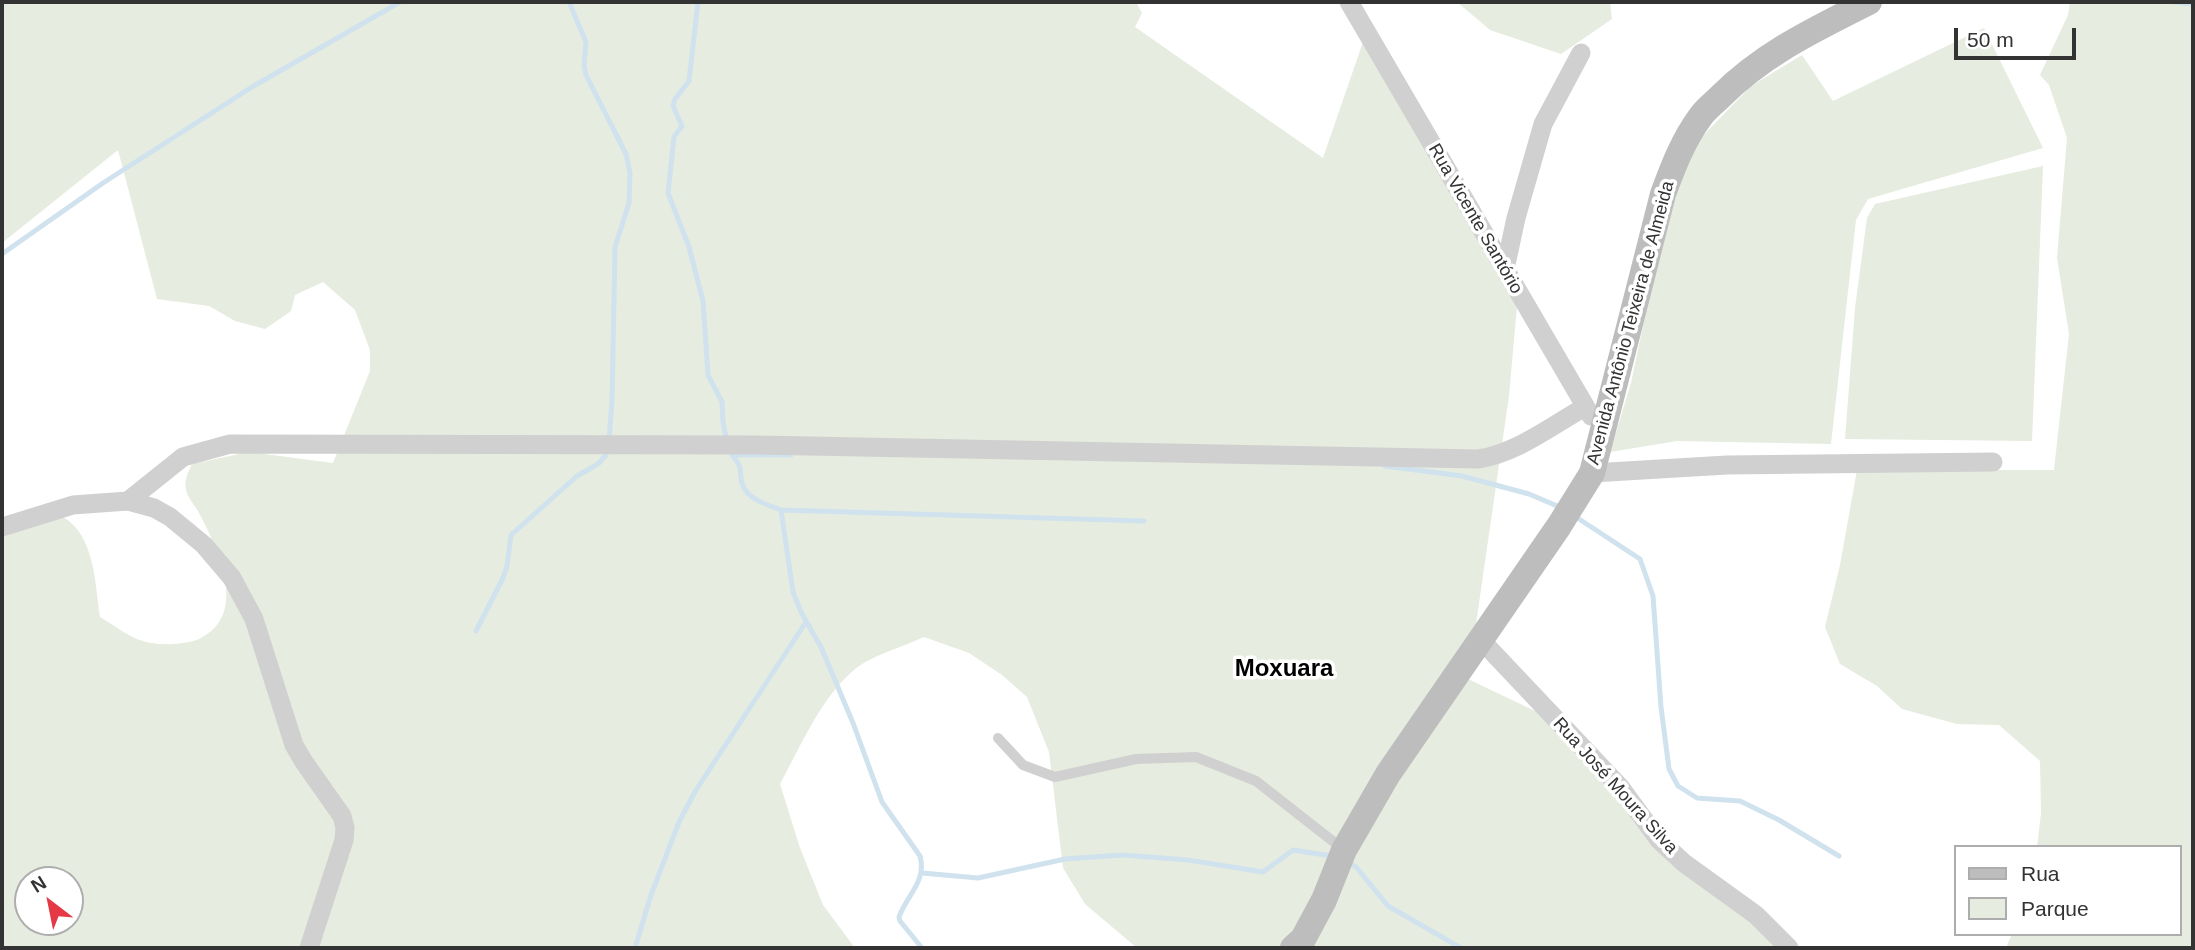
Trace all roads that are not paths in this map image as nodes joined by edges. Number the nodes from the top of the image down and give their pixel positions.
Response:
1 (1349, 2) edge
2 (1868, 2) edge
3 (1581, 53) dead end
4 (1505, 269) junction
5 (1585, 407) junction
6 (1602, 435) junction
7 (1993, 462) dead end
8 (1592, 473) junction
9 (128, 501) junction
10 (2, 527) edge
11 (1481, 640) junction
12 (998, 738) dead end
13 (1344, 850) junction
14 (309, 948) edge
15 (1293, 948) edge
16 (1790, 948) edge

1 - 4 street, Rua Vicente Santório
2 - 6 street, Avenida Antônio Teixeira de Almeida
3 - 4 street
4 - 5 street, Rua Vicente Santório
5 - 6 street, Rua Vicente Santório
5 - 9 street
6 - 8 street, Avenida Antônio Teixeira de Almeida
7 - 8 street
8 - 11 street, Avenida Antônio Teixeira de Almeida
9 - 10 street
9 - 14 street
11 - 13 street, Avenida Antônio Teixeira de Almeida
11 - 16 street, Rua José Moura Silva
12 - 13 lane
13 - 15 street, Avenida Antônio Teixeira de Almeida

